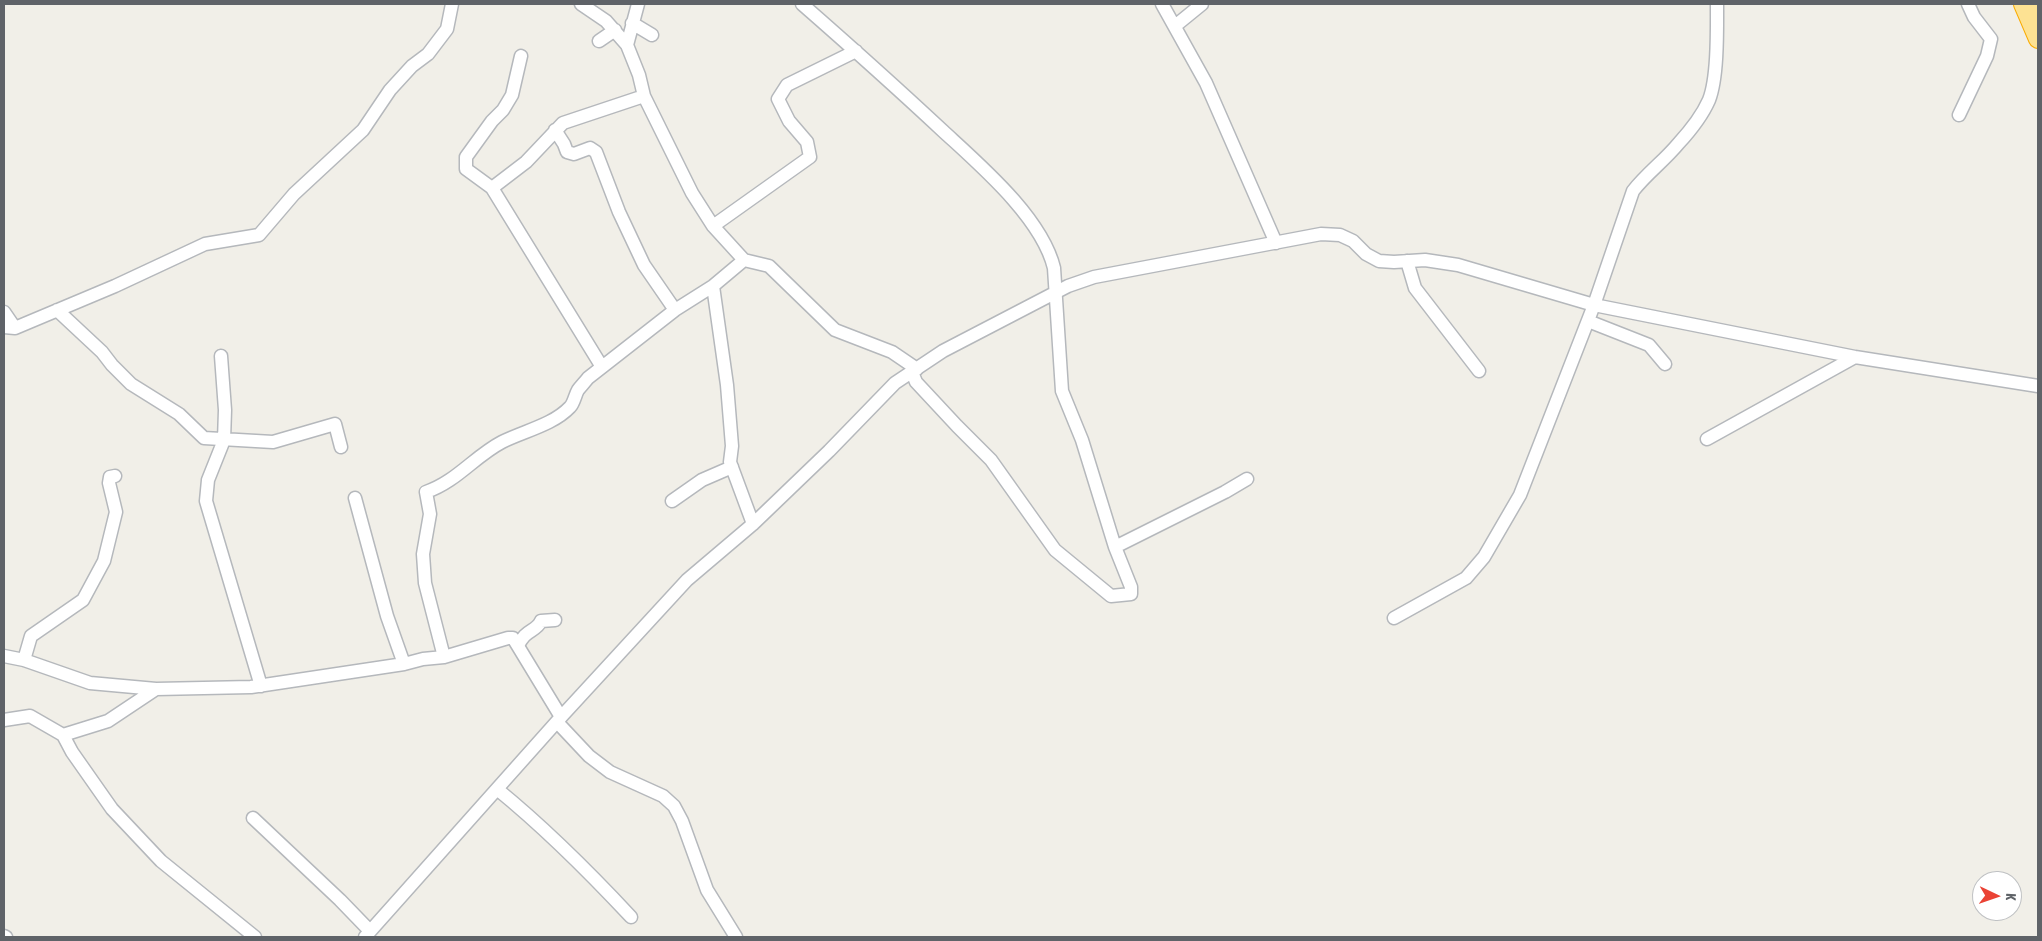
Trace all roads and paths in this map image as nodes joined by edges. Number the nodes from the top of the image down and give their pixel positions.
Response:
1 (452, 4) edge
2 (581, 4) edge
3 (638, 4) edge
4 (802, 4) edge
5 (1162, 4) edge
6 (1202, 4) edge
7 (1717, 4) edge
8 (1968, 4) edge
9 (2023, 4) edge
10 (2037, 4) edge
11 (2038, 7) edge
12 (632, 23) junction
13 (1175, 26) junction
14 (615, 30) junction
15 (652, 35) dead end
16 (2038, 39) edge
17 (599, 41) dead end
18 (627, 46) junction
19 (856, 51) junction
20 (520, 56) dead end
21 (644, 96) junction
22 (1959, 115) dead end
23 (554, 130) junction
24 (492, 188) junction
25 (713, 226) junction
26 (1276, 243) junction
27 (744, 260) junction
28 (1406, 262) junction
29 (713, 286) junction
30 (1054, 293) junction
31 (1594, 305) junction
32 (57, 310) junction
33 (675, 310) junction
34 (4, 312) edge
35 (1588, 321) junction
36 (9, 328) edge
37 (221, 356) dead end
38 (1855, 357) junction
39 (1666, 364) dead end
40 (602, 367) junction
41 (915, 370) junction
42 (1479, 372) dead end
43 (2038, 386) edge
44 (1707, 439) dead end
45 (224, 440) junction
46 (341, 447) dead end
47 (732, 467) junction
48 (115, 476) dead end
49 (1247, 479) dead end
50 (355, 498) dead end
51 (672, 501) dead end
52 (753, 524) junction
53 (1115, 547) junction
54 (1394, 618) dead end
55 (555, 620) dead end
56 (518, 646) junction
57 (4, 656) edge
58 (444, 657) junction
59 (24, 660) junction
60 (404, 664) junction
61 (261, 686) junction
62 (156, 689) junction
63 (559, 719) junction
64 (4, 720) edge
65 (63, 735) junction
66 (498, 789) junction
67 (253, 818) dead end
68 (631, 917) dead end
69 (368, 934) edge
70 (254, 937) edge
71 (736, 937) edge

1 - 32 street
2 - 14 street
3 - 12 street
4 - 19 street
5 - 13 street
6 - 13 street
7 - 31 street
8 - 22 street
9 - 16 highway
10 - 11 highway
12 - 15 street
12 - 18 street
13 - 26 street
14 - 17 street
14 - 18 street
18 - 21 street
19 - 25 street
19 - 30 street
20 - 24 street
21 - 23 street
21 - 25 street
23 - 24 street
23 - 33 street
24 - 40 street
25 - 27 street
26 - 28 street
26 - 30 street
27 - 29 street
27 - 41 street
28 - 31 street
28 - 42 street
29 - 33 street
29 - 47 street
30 - 41 street
30 - 53 street
31 - 35 street
31 - 38 street
32 - 36 street
32 - 45 street
33 - 40 street
34 - 36 street
35 - 39 street
35 - 54 street
37 - 45 street
38 - 43 street
38 - 44 street
40 - 58 street
41 - 52 street
41 - 53 street
45 - 46 street
45 - 61 street
47 - 51 street
47 - 52 street
48 - 59 street
49 - 53 street
50 - 60 street
52 - 63 street
55 - 56 street
56 - 58 street
56 - 63 street
57 - 59 street
58 - 60 street
59 - 62 street
60 - 61 street
61 - 62 street
62 - 65 street
63 - 66 street
63 - 71 street
64 - 65 street
65 - 70 street
66 - 68 street
66 - 69 street
67 - 69 street

